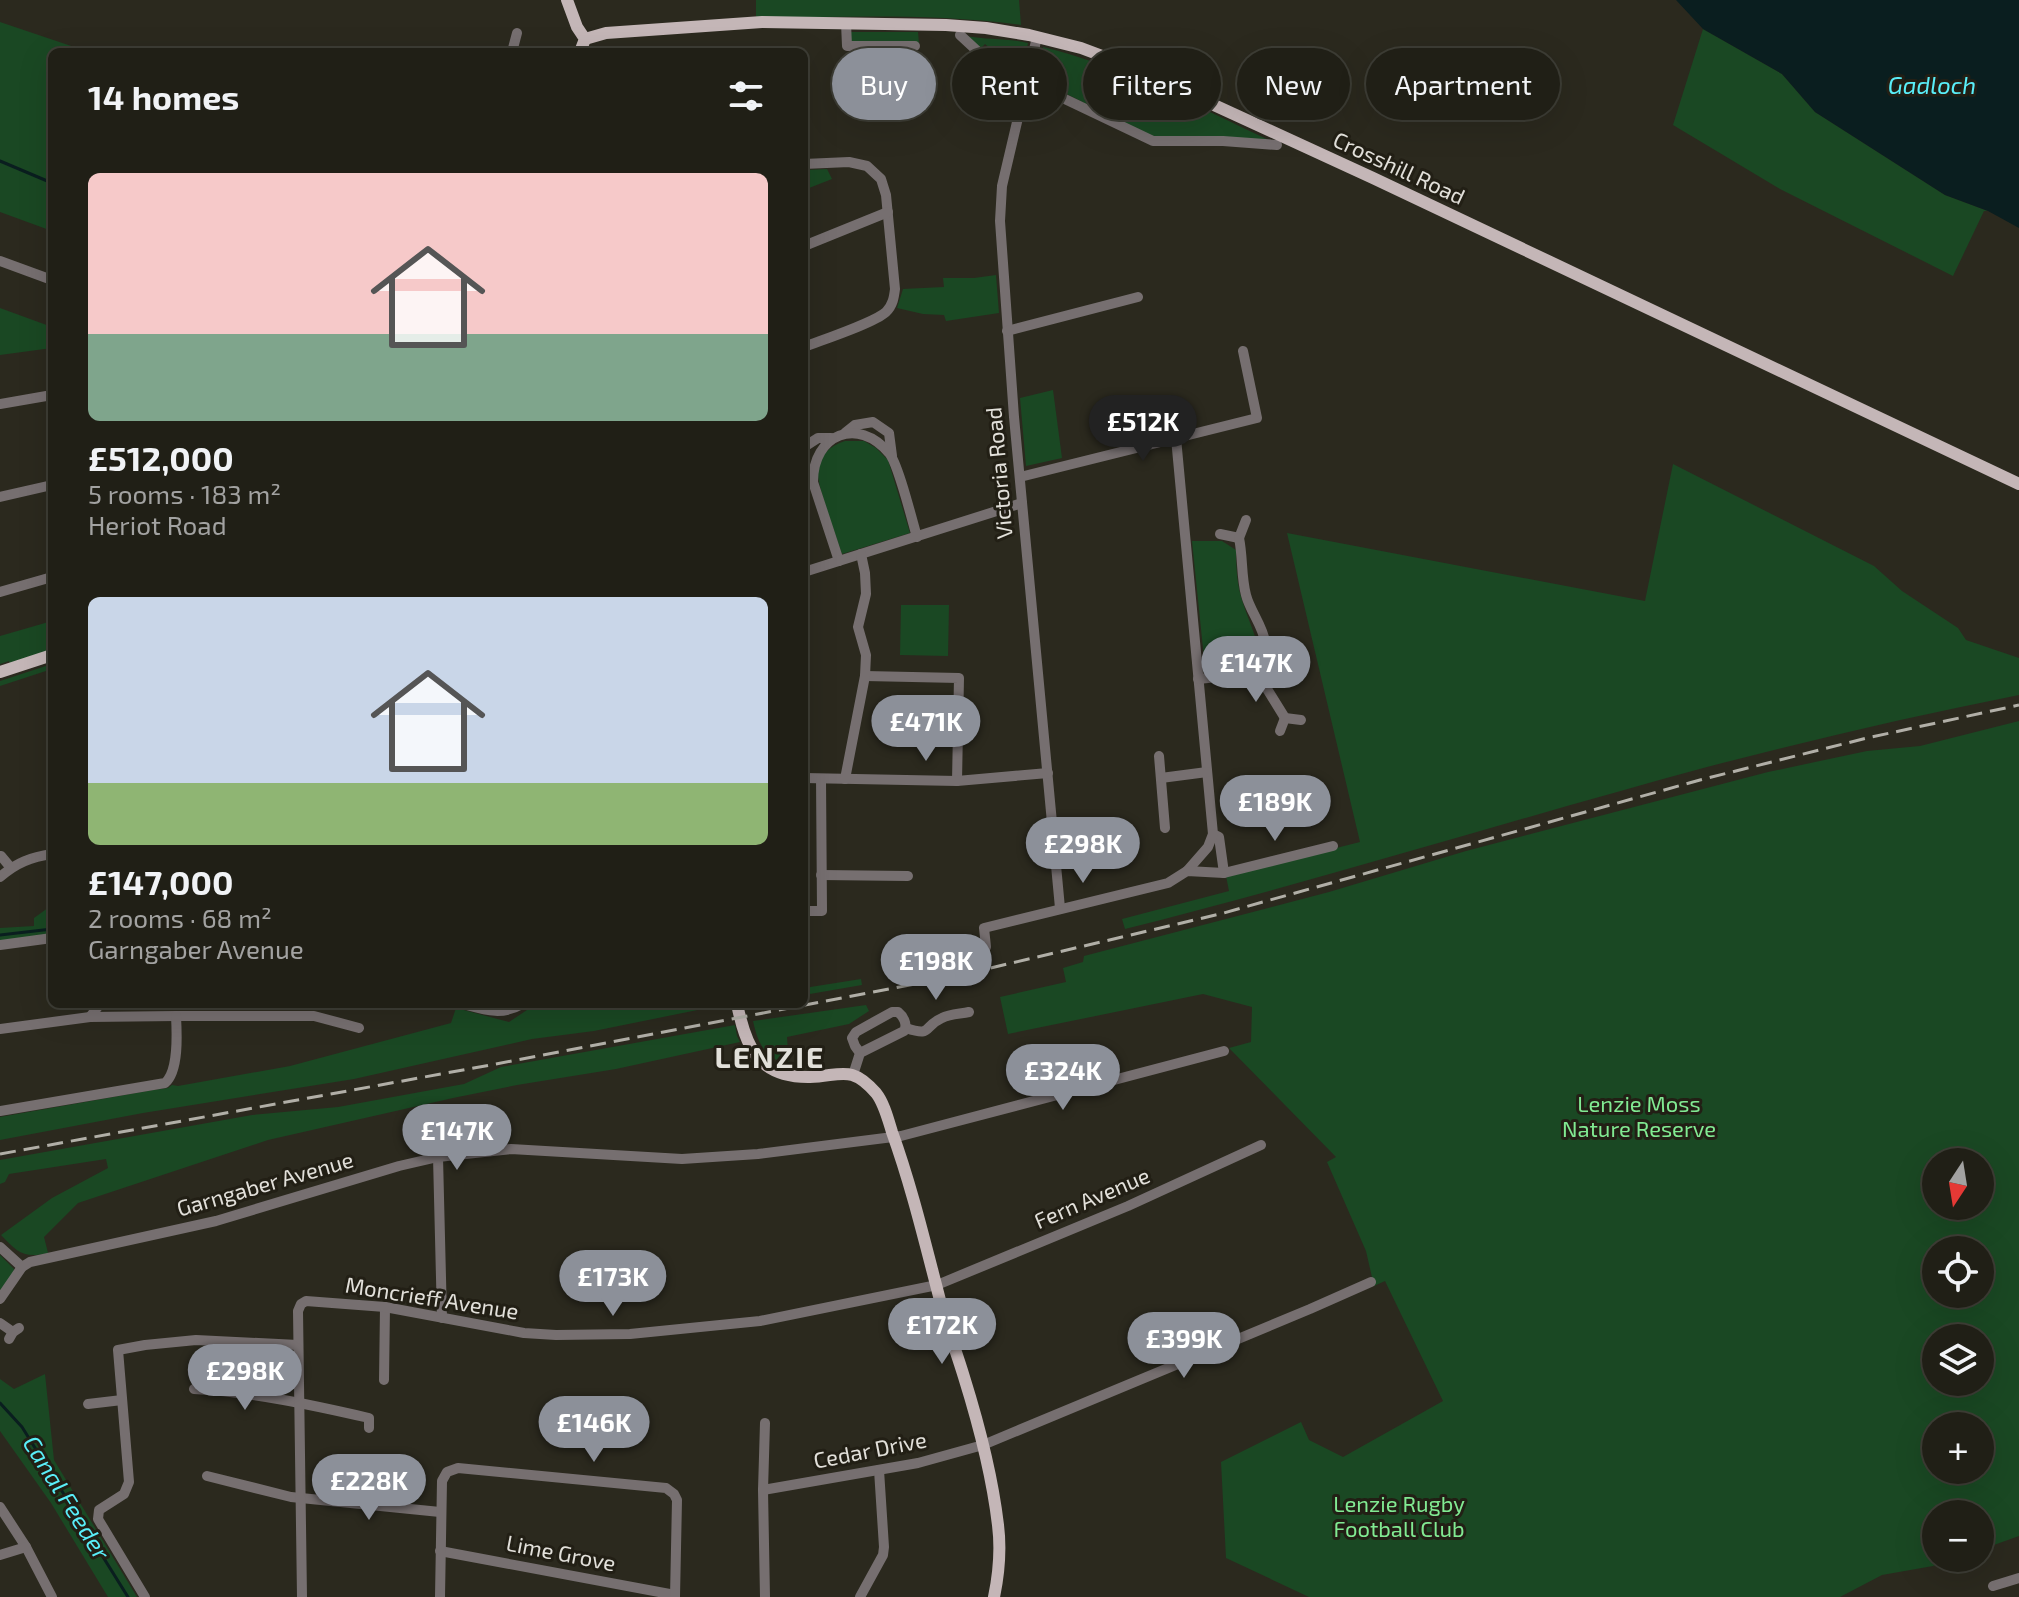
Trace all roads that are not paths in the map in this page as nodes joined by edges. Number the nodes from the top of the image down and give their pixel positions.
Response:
1 (567, 0) edge
2 (846, 23) junction
3 (517, 33) dead end
4 (960, 35) dead end
5 (1037, 37) junction
6 (582, 46) edge
7 (915, 46) dead end
8 (513, 48) edge
9 (974, 48) edge
10 (1034, 48) edge
11 (1067, 100) edge
12 (1018, 120) edge
13 (1277, 145) dead end
14 (808, 164) edge
15 (888, 212) junction
16 (808, 244) edge
17 (0, 261) edge
18 (48, 279) edge
19 (1138, 297) dead end
20 (1007, 331) junction
21 (808, 345) edge
22 (1243, 351) dead end
23 (48, 396) edge
24 (0, 404) edge
25 (831, 438) junction
26 (1176, 438) junction
27 (808, 444) edge
28 (808, 475) edge
29 (1020, 477) junction
30 (813, 482) junction
31 (2019, 484) edge
32 (48, 486) edge
33 (0, 497) edge
34 (1022, 503) junction
35 (1246, 520) dead end
36 (1220, 534) dead end
37 (917, 537) junction
38 (1239, 538) junction
39 (861, 554) junction
40 (839, 561) junction
41 (808, 571) edge
42 (48, 578) edge
43 (0, 592) edge
44 (48, 656) edge
45 (1256, 671) junction
46 (0, 672) edge
47 (865, 676) junction
48 (1198, 679) junction
49 (1285, 718) junction
50 (1301, 720) dead end
51 (1280, 731) dead end
52 (1159, 756) dead end
53 (1207, 772) junction
54 (1048, 773) junction
55 (808, 778) edge
56 (1161, 778) junction
57 (821, 779) junction
58 (845, 779) junction
59 (957, 781) junction
60 (1165, 828) dead end
61 (1213, 834) junction
62 (1333, 846) dead end
63 (48, 854) edge
64 (1, 856) edge
65 (11, 868) junction
66 (1187, 871) junction
67 (1224, 873) junction
68 (821, 875) junction
69 (908, 876) dead end
70 (0, 877) edge
71 (1060, 908) junction
72 (808, 911) edge
73 (48, 939) edge
74 (0, 945) edge
75 (981, 955) dead end
76 (97, 1008) edge
77 (478, 1008) edge
78 (512, 1008) edge
79 (738, 1008) edge
80 (969, 1012) dead end
81 (176, 1016) junction
82 (90, 1017) junction
83 (359, 1028) dead end
84 (906, 1028) junction
85 (0, 1029) edge
86 (1224, 1051) dead end
87 (860, 1053) junction
88 (853, 1075) junction
89 (0, 1111) edge
90 (894, 1137) junction
91 (1261, 1145) dead end
92 (438, 1157) junction
93 (0, 1247) edge
94 (22, 1267) junction
95 (1371, 1282) dead end
96 (937, 1285) junction
97 (0, 1299) edge
98 (385, 1307) junction
99 (442, 1318) junction
100 (0, 1323) edge
101 (14, 1333) dead end
102 (298, 1345) junction
103 (384, 1380) dead end
104 (194, 1389) dead end
105 (122, 1400) junction
106 (299, 1402) junction
107 (88, 1404) dead end
108 (765, 1423) dead end
109 (369, 1428) dead end
110 (983, 1445) junction
111 (879, 1470) junction
112 (207, 1476) dead end
113 (763, 1490) junction
114 (301, 1499) junction
115 (0, 1507) edge
116 (440, 1512) junction
117 (26, 1547) junction
118 (440, 1551) junction
119 (0, 1555) edge
120 (2019, 1578) edge
121 (1993, 1586) dead end
122 (675, 1596) edge
123 (52, 1597) edge
124 (145, 1597) edge
125 (302, 1597) edge
126 (440, 1597) edge
127 (765, 1597) edge
128 (860, 1597) edge
129 (994, 1597) edge

1 - 6 main road
2 - 5 main road, Crosshill Road
2 - 6 main road, Crosshill Road
2 - 7 street
3 - 8 street
4 - 9 street
5 - 10 street, Victoria Road
5 - 31 main road, Crosshill Road
11 - 13 street
12 - 20 street, Victoria Road
14 - 15 street
15 - 16 street
15 - 21 street
17 - 18 street
19 - 20 street
20 - 29 street, Victoria Road
22 - 26 street
23 - 24 street
25 - 27 street
25 - 30 street
25 - 37 street
26 - 29 street
26 - 48 street
28 - 30 street
29 - 34 street, Victoria Road
30 - 40 street
32 - 33 street
34 - 37 street
34 - 54 street, Victoria Road
35 - 38 street
36 - 38 street
37 - 39 street
38 - 45 street
39 - 40 street
39 - 47 street
40 - 41 street
42 - 43 street
44 - 46 main road
45 - 48 street
45 - 49 street
47 - 58 street
47 - 59 street
48 - 53 street
49 - 50 street
49 - 51 street
52 - 56 street
53 - 56 street
53 - 61 street
54 - 59 street
54 - 71 street, Victoria Road
55 - 57 street
56 - 60 street
57 - 58 street
57 - 68 street
58 - 59 street
61 - 66 street
61 - 67 street
62 - 67 street
63 - 65 street
64 - 65 street
65 - 70 street
66 - 67 street
66 - 71 street
68 - 69 street
68 - 72 street
71 - 75 street
73 - 74 street
76 - 82 street
77 - 78 street
79 - 88 main road
80 - 84 street
81 - 82 street
81 - 83 street
81 - 89 street
82 - 85 street
84 - 87 street
84 - 87 street
86 - 90 street, Garngaber Avenue
87 - 88 street
88 - 90 main road
90 - 92 street, Garngaber Avenue
90 - 96 main road
91 - 96 street, Fern Avenue
92 - 94 street, Garngaber Avenue
92 - 99 street
93 - 94 street
94 - 97 street
95 - 110 street, Cedar Drive
96 - 99 street, Moncrieff Avenue
96 - 110 main road
98 - 99 street, Moncrieff Avenue
98 - 102 street, Moncrieff Avenue
98 - 103 street
100 - 101 street
102 - 105 street
102 - 106 street
104 - 106 street
105 - 107 street
105 - 124 street
106 - 109 street
106 - 114 street
108 - 113 street
110 - 111 street, Cedar Drive
110 - 129 main road
111 - 113 street, Cedar Drive
111 - 128 street
112 - 114 street
113 - 127 street
114 - 116 street
114 - 125 street
115 - 117 street
116 - 118 street
116 - 122 street
117 - 119 street
117 - 123 street
118 - 122 street, Lime Grove
118 - 126 street
120 - 121 street

